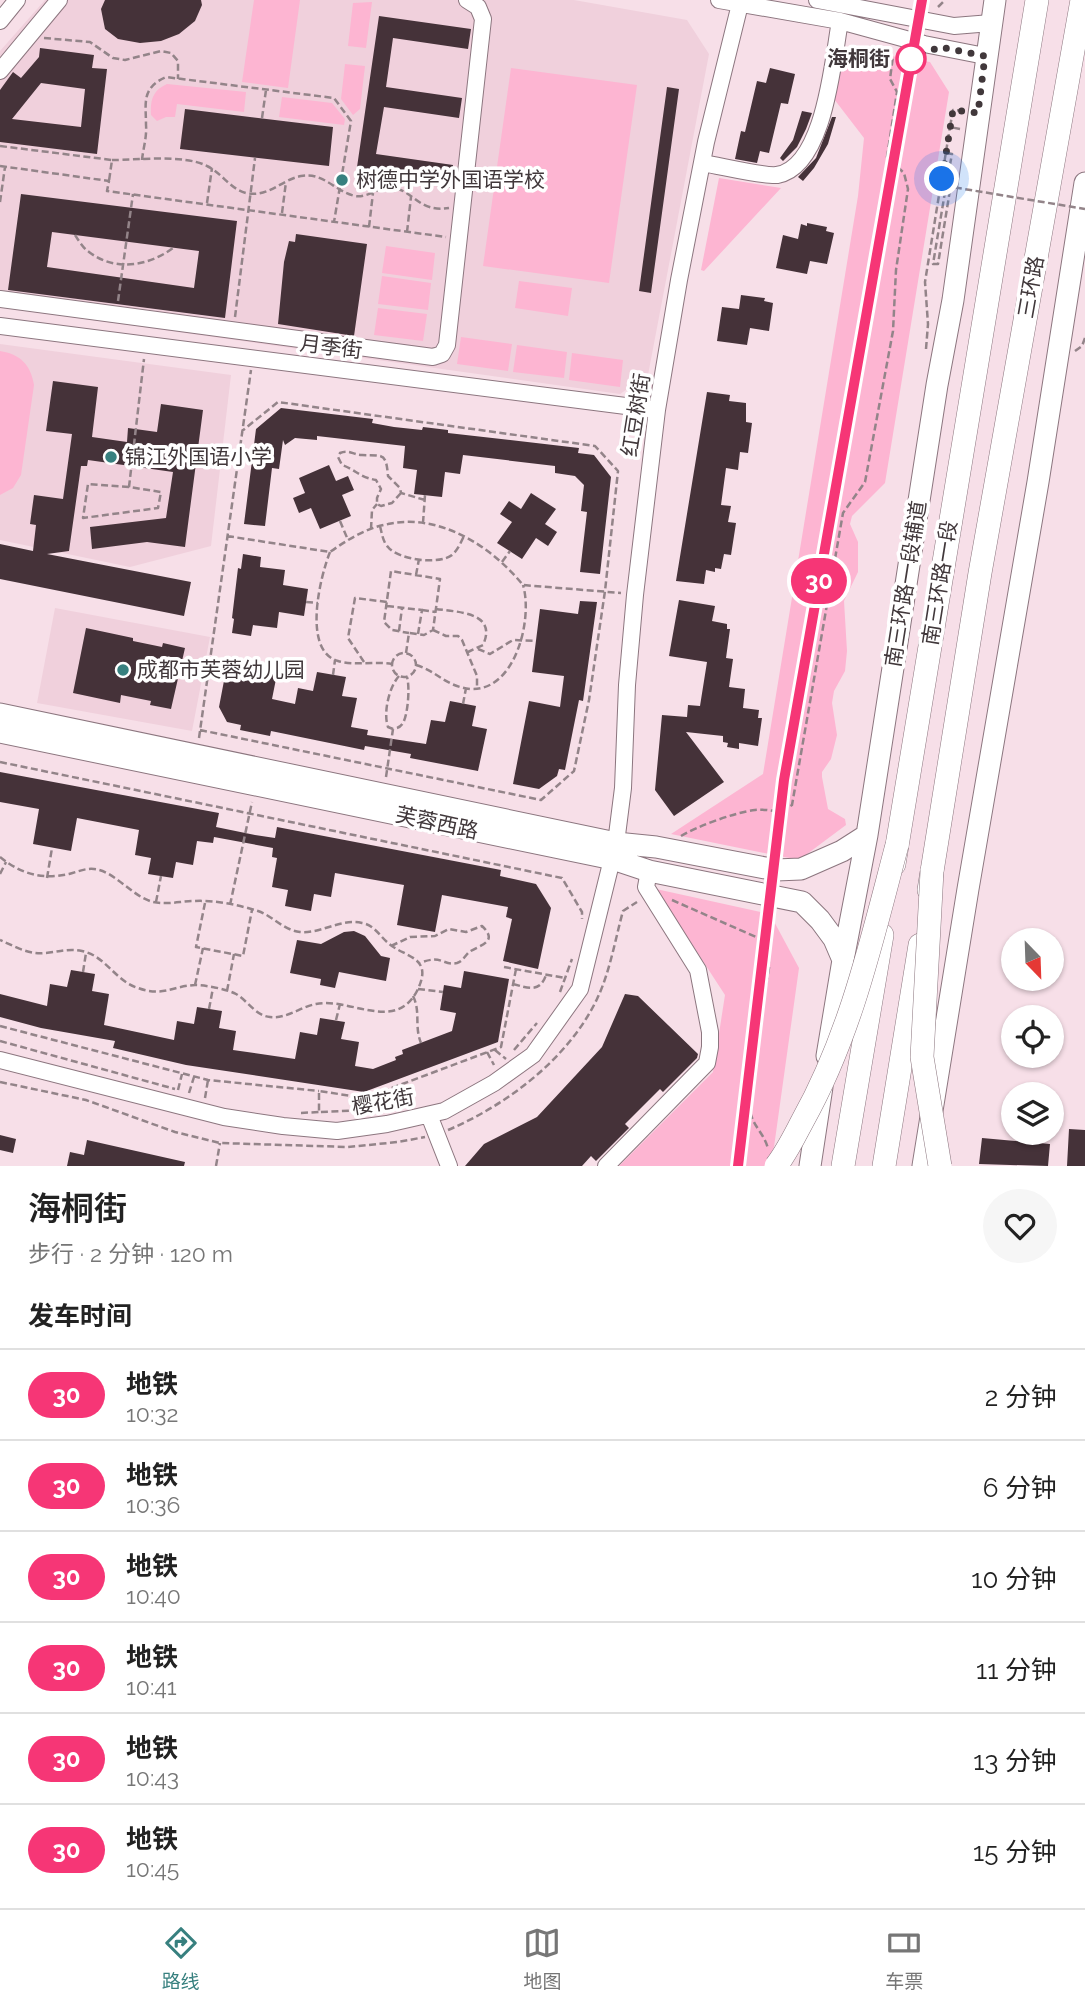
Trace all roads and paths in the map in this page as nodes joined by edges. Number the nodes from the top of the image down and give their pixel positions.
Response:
1 (17, 0) edge
2 (59, 0) edge
3 (467, 0) edge
4 (719, 0) edge
5 (817, 0) edge
6 (945, 0) edge
7 (995, 0) edge
8 (1037, 0) edge
9 (1083, 0) edge
10 (740, 2) edge
11 (937, 8) dead end
12 (0, 21) edge
13 (840, 22) junction
14 (991, 23) junction
15 (28, 36) junction
16 (893, 56) dead end
17 (985, 56) junction
18 (0, 71) edge
19 (178, 79) junction
20 (266, 89) junction
21 (978, 113) junction
22 (262, 118) dead end
23 (950, 127) junction
24 (960, 129) dead end
25 (0, 146) edge
26 (946, 153) junction
27 (956, 153) dead end
28 (255, 158) dead end
29 (112, 160) junction
30 (142, 160) junction
31 (702, 163) junction
32 (2, 166) edge
33 (212, 169) junction
34 (109, 181) junction
35 (286, 182) junction
36 (1085, 183) edge
37 (946, 186) junction
38 (338, 188) junction
39 (373, 193) junction
40 (133, 194) junction
41 (250, 194) junction
42 (411, 197) junction
43 (0, 202) edge
44 (462, 204) junction
45 (207, 205) junction
46 (1085, 209) edge
47 (248, 210) junction
48 (282, 215) junction
49 (334, 222) junction
50 (369, 227) junction
51 (407, 232) junction
52 (75, 235) dead end
53 (458, 239) junction
54 (173, 248) dead end
55 (123, 265) junction
56 (0, 299) edge
57 (116, 315) junction
58 (0, 326) edge
59 (234, 330) junction
60 (146, 345) junction
61 (925, 352) dead end
62 (253, 359) junction
63 (657, 410) junction
64 (242, 431) junction
65 (129, 487) junction
66 (401, 492) junction
67 (377, 504) junction
68 (340, 521) dead end
69 (423, 523) junction
70 (380, 526) junction
71 (371, 529) junction
72 (227, 536) junction
73 (464, 536) junction
74 (348, 540) junction
75 (510, 551) dead end
76 (330, 552) junction
77 (419, 559) junction
78 (502, 562) junction
79 (980, 573) joint
80 (416, 575) junction
81 (523, 585) junction
82 (605, 591) junction
83 (635, 595) junction
84 (306, 602) dead end
85 (318, 603) junction
86 (386, 604) junction
87 (402, 608) junction
88 (422, 610) junction
89 (436, 610) junction
90 (433, 630) junction
91 (399, 631) junction
92 (410, 633) junction
93 (418, 634) junction
94 (521, 640) junction
95 (536, 641) dead end
96 (478, 649) junction
97 (468, 652) junction
98 (406, 653) junction
99 (335, 660) junction
100 (365, 662) junction
101 (392, 664) junction
102 (416, 665) junction
103 (333, 675) dead end
104 (399, 676) junction
105 (407, 677) junction
106 (466, 688) junction
107 (477, 688) junction
108 (463, 704) dead end
109 (0, 713) edge
110 (393, 729) junction
111 (200, 730) junction
112 (0, 732) edge
113 (196, 755) junction
114 (0, 762) edge
115 (387, 768) junction
116 (256, 785) junction
117 (383, 794) junction
118 (250, 813) junction
119 (867, 835) junction
120 (678, 839) dead end
121 (897, 845) junction
122 (52, 848) dead end
123 (614, 851) junction
124 (0, 857) edge
125 (6, 862) junction
126 (649, 871) junction
127 (932, 871) junction
128 (0, 874) edge
129 (160, 876) dead end
130 (47, 878) junction
131 (650, 893) junction
132 (156, 902) junction
133 (205, 902) junction
134 (230, 905) junction
135 (253, 910) junction
136 (582, 923) dead end
137 (0, 940) edge
138 (391, 946) junction
139 (203, 948) junction
140 (927, 948) junction
141 (576, 950) dead end
142 (86, 953) junction
143 (234, 954) junction
144 (843, 960) junction
145 (420, 963) junction
146 (504, 967) dead end
147 (516, 969) junction
148 (83, 972) dead end
149 (546, 975) junction
150 (565, 978) junction
151 (195, 985) junction
152 (513, 985) junction
153 (213, 988) junction
154 (418, 989) junction
155 (227, 991) junction
156 (443, 992) dead end
157 (559, 993) dead end
158 (414, 996) junction
159 (340, 1004) junction
160 (209, 1009) dead end
161 (541, 1019) dead end
162 (336, 1020) dead end
163 (0, 1026) edge
164 (0, 1041) edge
165 (421, 1043) dead end
166 (494, 1049) junction
167 (486, 1052) junction
168 (0, 1060) edge
169 (496, 1067) dead end
170 (182, 1074) junction
171 (194, 1077) junction
172 (208, 1080) junction
173 (178, 1090) junction
174 (319, 1091) junction
175 (190, 1093) junction
176 (406, 1104) dead end
177 (319, 1112) junction
178 (298, 1113) dead end
179 (429, 1115) junction
180 (437, 1134) junction
181 (220, 1143) dead end
182 (772, 1161) edge
183 (216, 1166) edge
184 (449, 1166) edge
185 (606, 1166) edge
186 (810, 1166) edge
187 (843, 1166) edge
188 (884, 1166) edge
189 (923, 1166) edge
190 (940, 1166) edge
191 (957, 1166) edge

1 - 12 street
2 - 15 street
3 - 44 street
4 - 10 street
5 - 14 street
6 - 11 path
7 - 14 main road, 南三环路一段辅道
8 - 121 highway, 南三环路一段
9 - 79 highway, 三环路
10 - 13 street
10 - 31 street, 红豆树街
13 - 17 street
13 - 31 street
14 - 17 main road, 南三环路一段辅道
15 - 18 street
15 - 19 path
16 - 120 path
17 - 21 main road, 南三环路一段辅道
19 - 20 path
19 - 30 path
20 - 22 path
20 - 38 path
21 - 23 path
21 - 119 main road, 南三环路一段辅道
23 - 24 path
23 - 26 path
25 - 29 path
26 - 37 path
26 - 61 path
27 - 37 path, bridge
28 - 41 path
29 - 30 path
29 - 34 path
30 - 33 path
31 - 63 street, 红豆树街
32 - 34 path
32 - 43 path
33 - 41 path
33 - 45 path
34 - 40 path
35 - 38 path
35 - 41 path
35 - 48 path
36 - 189 main road
37 - 46 path, bridge
38 - 39 path
38 - 49 path
39 - 42 path
39 - 50 path
40 - 45 path
40 - 55 path
41 - 47 path
42 - 44 path
42 - 51 path
44 - 53 street
45 - 47 path
47 - 48 path
47 - 59 path
48 - 49 path
49 - 50 path
50 - 51 path
51 - 53 path
52 - 55 path
53 - 59 street
54 - 55 path
55 - 57 path
56 - 57 street
57 - 59 street
58 - 60 street, 月季街
60 - 62 street, 月季街
60 - 65 path
62 - 63 street, 月季街
62 - 64 path
63 - 83 street, 红豆树街
64 - 72 path
64 - 82 path
65 - 65 path
66 - 67 path
66 - 67 path
66 - 69 path
67 - 71 path
68 - 74 path
69 - 70 path
69 - 73 path
70 - 71 path
70 - 77 path
71 - 74 path
72 - 76 path
72 - 111 path
73 - 77 path
73 - 78 path
74 - 76 path
75 - 78 path
76 - 85 path
77 - 80 path
78 - 81 path
79 - 127 highway, 南三环路一段
80 - 86 path
80 - 89 path
81 - 82 path
81 - 94 path
82 - 83 path
82 - 115 path
83 - 123 street, 红豆树街
84 - 85 path
85 - 99 path
86 - 87 path
86 - 91 path
86 - 100 path
87 - 88 path
87 - 91 path
88 - 89 path
88 - 93 path
89 - 90 path
89 - 96 path
90 - 93 path
90 - 97 path
91 - 92 path
92 - 93 path
92 - 98 path
94 - 95 path
94 - 96 path
94 - 107 path
96 - 97 path
97 - 107 path
98 - 101 path
98 - 102 path
99 - 100 path
99 - 103 path
100 - 101 path
101 - 104 path
102 - 105 path
102 - 106 path
104 - 105 path
104 - 110 path
105 - 110 path
106 - 107 path
106 - 108 path
109 - 113 main road, 芙蓉西路
110 - 115 path
111 - 113 path
111 - 115 path
112 - 116 main road, 芙蓉西路
113 - 117 main road, 芙蓉西路
114 - 118 path
115 - 117 path
116 - 118 path
116 - 123 main road, 芙蓉西路
117 - 123 main road, 芙蓉西路
118 - 134 path
118 - 136 path
119 - 123 main road, 芙蓉西路
119 - 144 main road, 南三环路一段辅道
121 - 182 highway, bridge
121 - 187 highway, 南三环路一段, bridge
122 - 130 path
123 - 126 main road, 芙蓉西路
123 - 179 street, 樱花街
124 - 125 path
125 - 128 path
125 - 130 path
126 - 131 street
126 - 144 main road, 芙蓉西路
127 - 140 highway, bridge
127 - 188 highway, 南三环路一段, bridge
129 - 132 path
130 - 132 path
131 - 180 path
131 - 182 path
131 - 185 street
132 - 133 path
133 - 134 path
133 - 139 path
134 - 135 path
135 - 138 path
135 - 143 path
137 - 142 path
138 - 145 path
138 - 145 path
139 - 143 path
139 - 151 path
140 - 190 highway, bridge
140 - 191 highway, bridge
141 - 150 path
142 - 148 path
142 - 151 path
143 - 155 path
144 - 186 main road, 南三环路一段辅道
145 - 154 path
146 - 147 path
147 - 149 path
147 - 152 path
149 - 150 path
149 - 152 path
150 - 157 path
151 - 153 path
152 - 166 path
153 - 155 path
153 - 160 path
154 - 156 path
154 - 158 path
155 - 159 path
158 - 159 path
158 - 165 path
159 - 162 path
161 - 166 path
163 - 170 path
164 - 173 path
166 - 167 path
167 - 169 path
167 - 174 path
168 - 179 street, 樱花街
170 - 171 path
170 - 173 path
171 - 172 path
171 - 175 path
172 - 174 path
172 - 175 path
173 - 175 path
174 - 177 path
176 - 177 path
177 - 178 path
179 - 180 street
180 - 184 street
181 - 183 path

